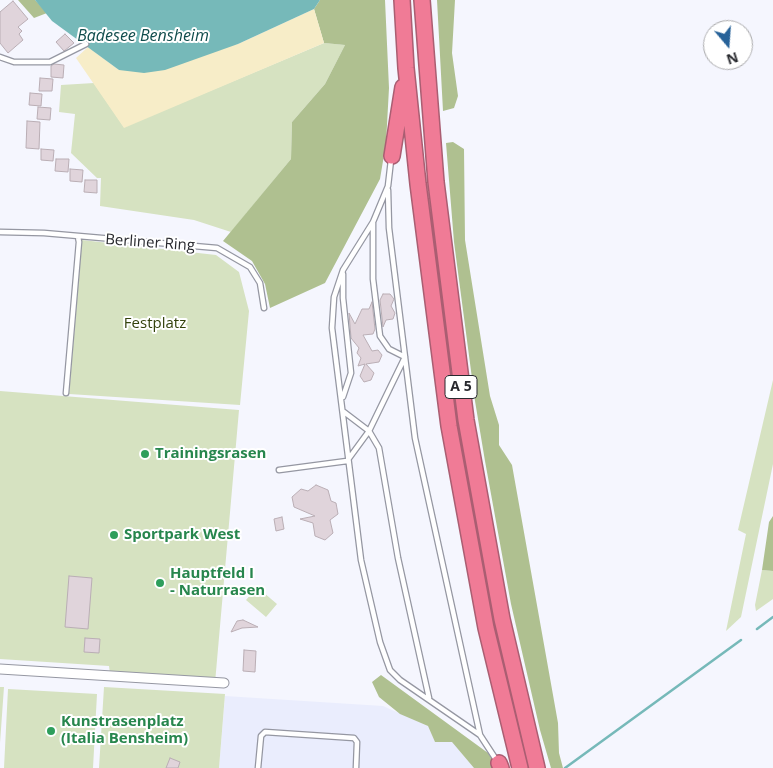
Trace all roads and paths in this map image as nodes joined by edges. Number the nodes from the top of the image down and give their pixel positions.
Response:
1 (402, 0) edge
2 (422, 0) edge
3 (86, 44) dead end
4 (0, 57) edge
5 (406, 68) junction
6 (392, 156) joint
7 (388, 186) junction
8 (373, 222) junction
9 (0, 232) edge
10 (78, 237) junction
11 (343, 270) junction
12 (264, 308) dead end
13 (405, 357) junction
14 (66, 393) dead end
15 (342, 399) junction
16 (344, 412) junction
17 (369, 431) junction
18 (347, 461) junction
19 (278, 470) dead end
20 (0, 669) edge
21 (224, 683) dead end
22 (429, 698) junction
23 (480, 735) junction
24 (500, 766) edge
25 (258, 768) edge
26 (356, 768) edge
27 (520, 768) edge
28 (537, 768) edge

1 - 5 highway, A 5
2 - 28 highway, A 5
3 - 4 lane
5 - 6 highway
5 - 27 highway, A 5
6 - 7 lane
7 - 8 lane
7 - 13 lane
8 - 11 lane
8 - 13 lane
9 - 10 lane, Berliner Ring
10 - 12 lane, Berliner Ring
10 - 14 lane
11 - 15 lane
11 - 15 lane
13 - 17 lane
13 - 23 lane
15 - 16 lane
16 - 17 lane
16 - 18 lane
17 - 18 lane
17 - 22 lane
18 - 19 lane
18 - 22 lane
20 - 21 street
22 - 23 lane
23 - 24 lane
25 - 26 lane

